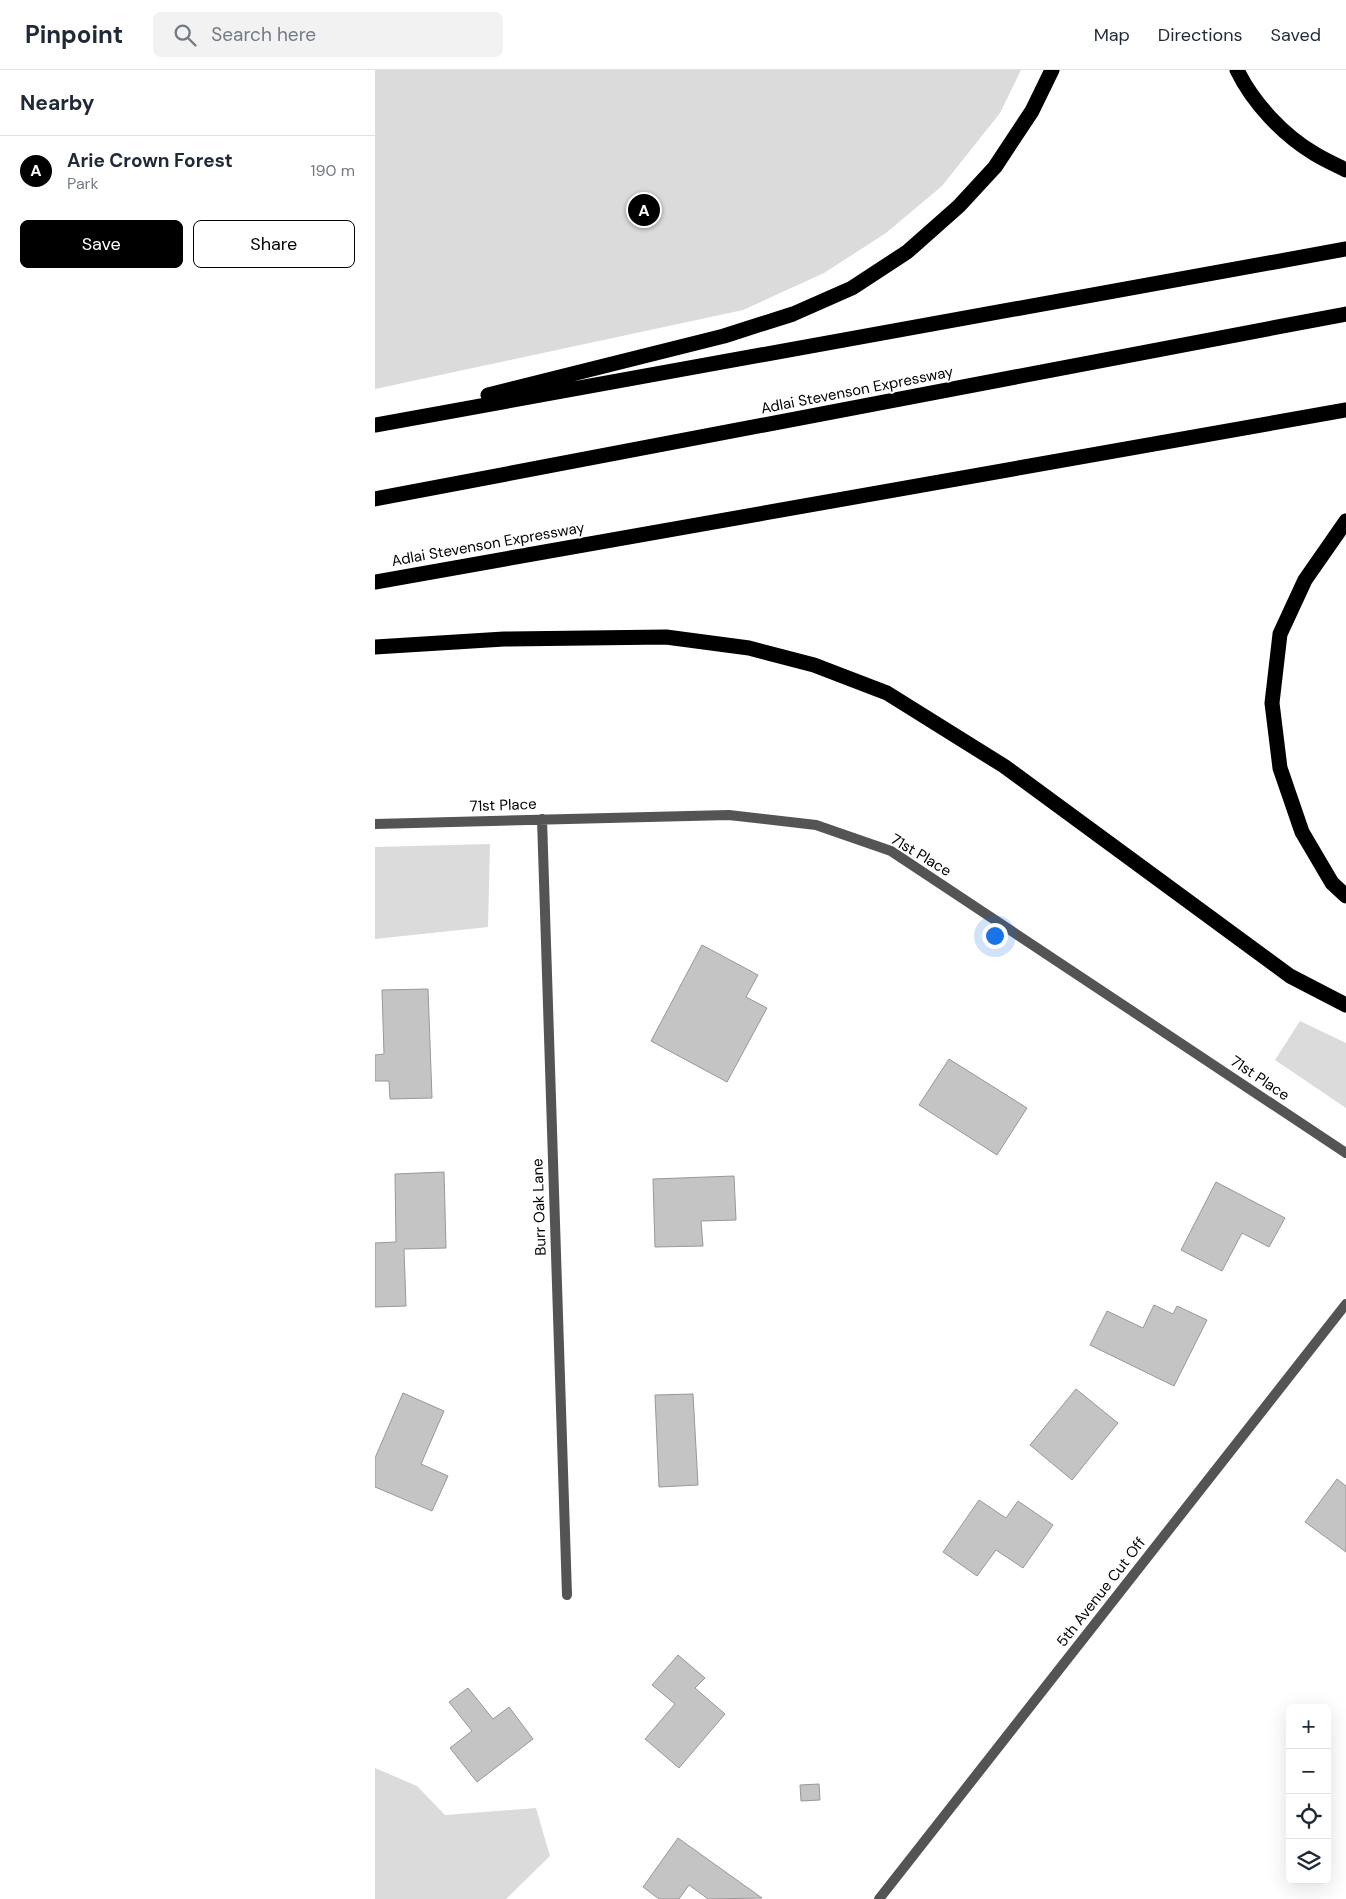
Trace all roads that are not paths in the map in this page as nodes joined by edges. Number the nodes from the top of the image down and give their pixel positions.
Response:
1 (1052, 70) edge
2 (1237, 70) edge
3 (1346, 170) edge
4 (1346, 249) edge
5 (1346, 314) edge
6 (1346, 410) edge
7 (375, 424) edge
8 (375, 499) edge
9 (1346, 521) edge
10 (375, 582) edge
11 (375, 647) edge
12 (542, 819) junction
13 (375, 824) edge
14 (1346, 896) edge
15 (1346, 1005) edge
16 (1346, 1153) edge
17 (1346, 1304) edge
18 (567, 1595) dead end
19 (879, 1899) edge

1 - 7 highway
2 - 3 highway
4 - 7 highway
5 - 8 highway, Adlai Stevenson Expressway
6 - 10 highway, Adlai Stevenson Expressway
9 - 14 highway
11 - 15 highway
12 - 13 street, 71st Place
12 - 16 street, 71st Place
12 - 18 street, Burr Oak Lane
17 - 19 street, 5th Avenue Cut Off

